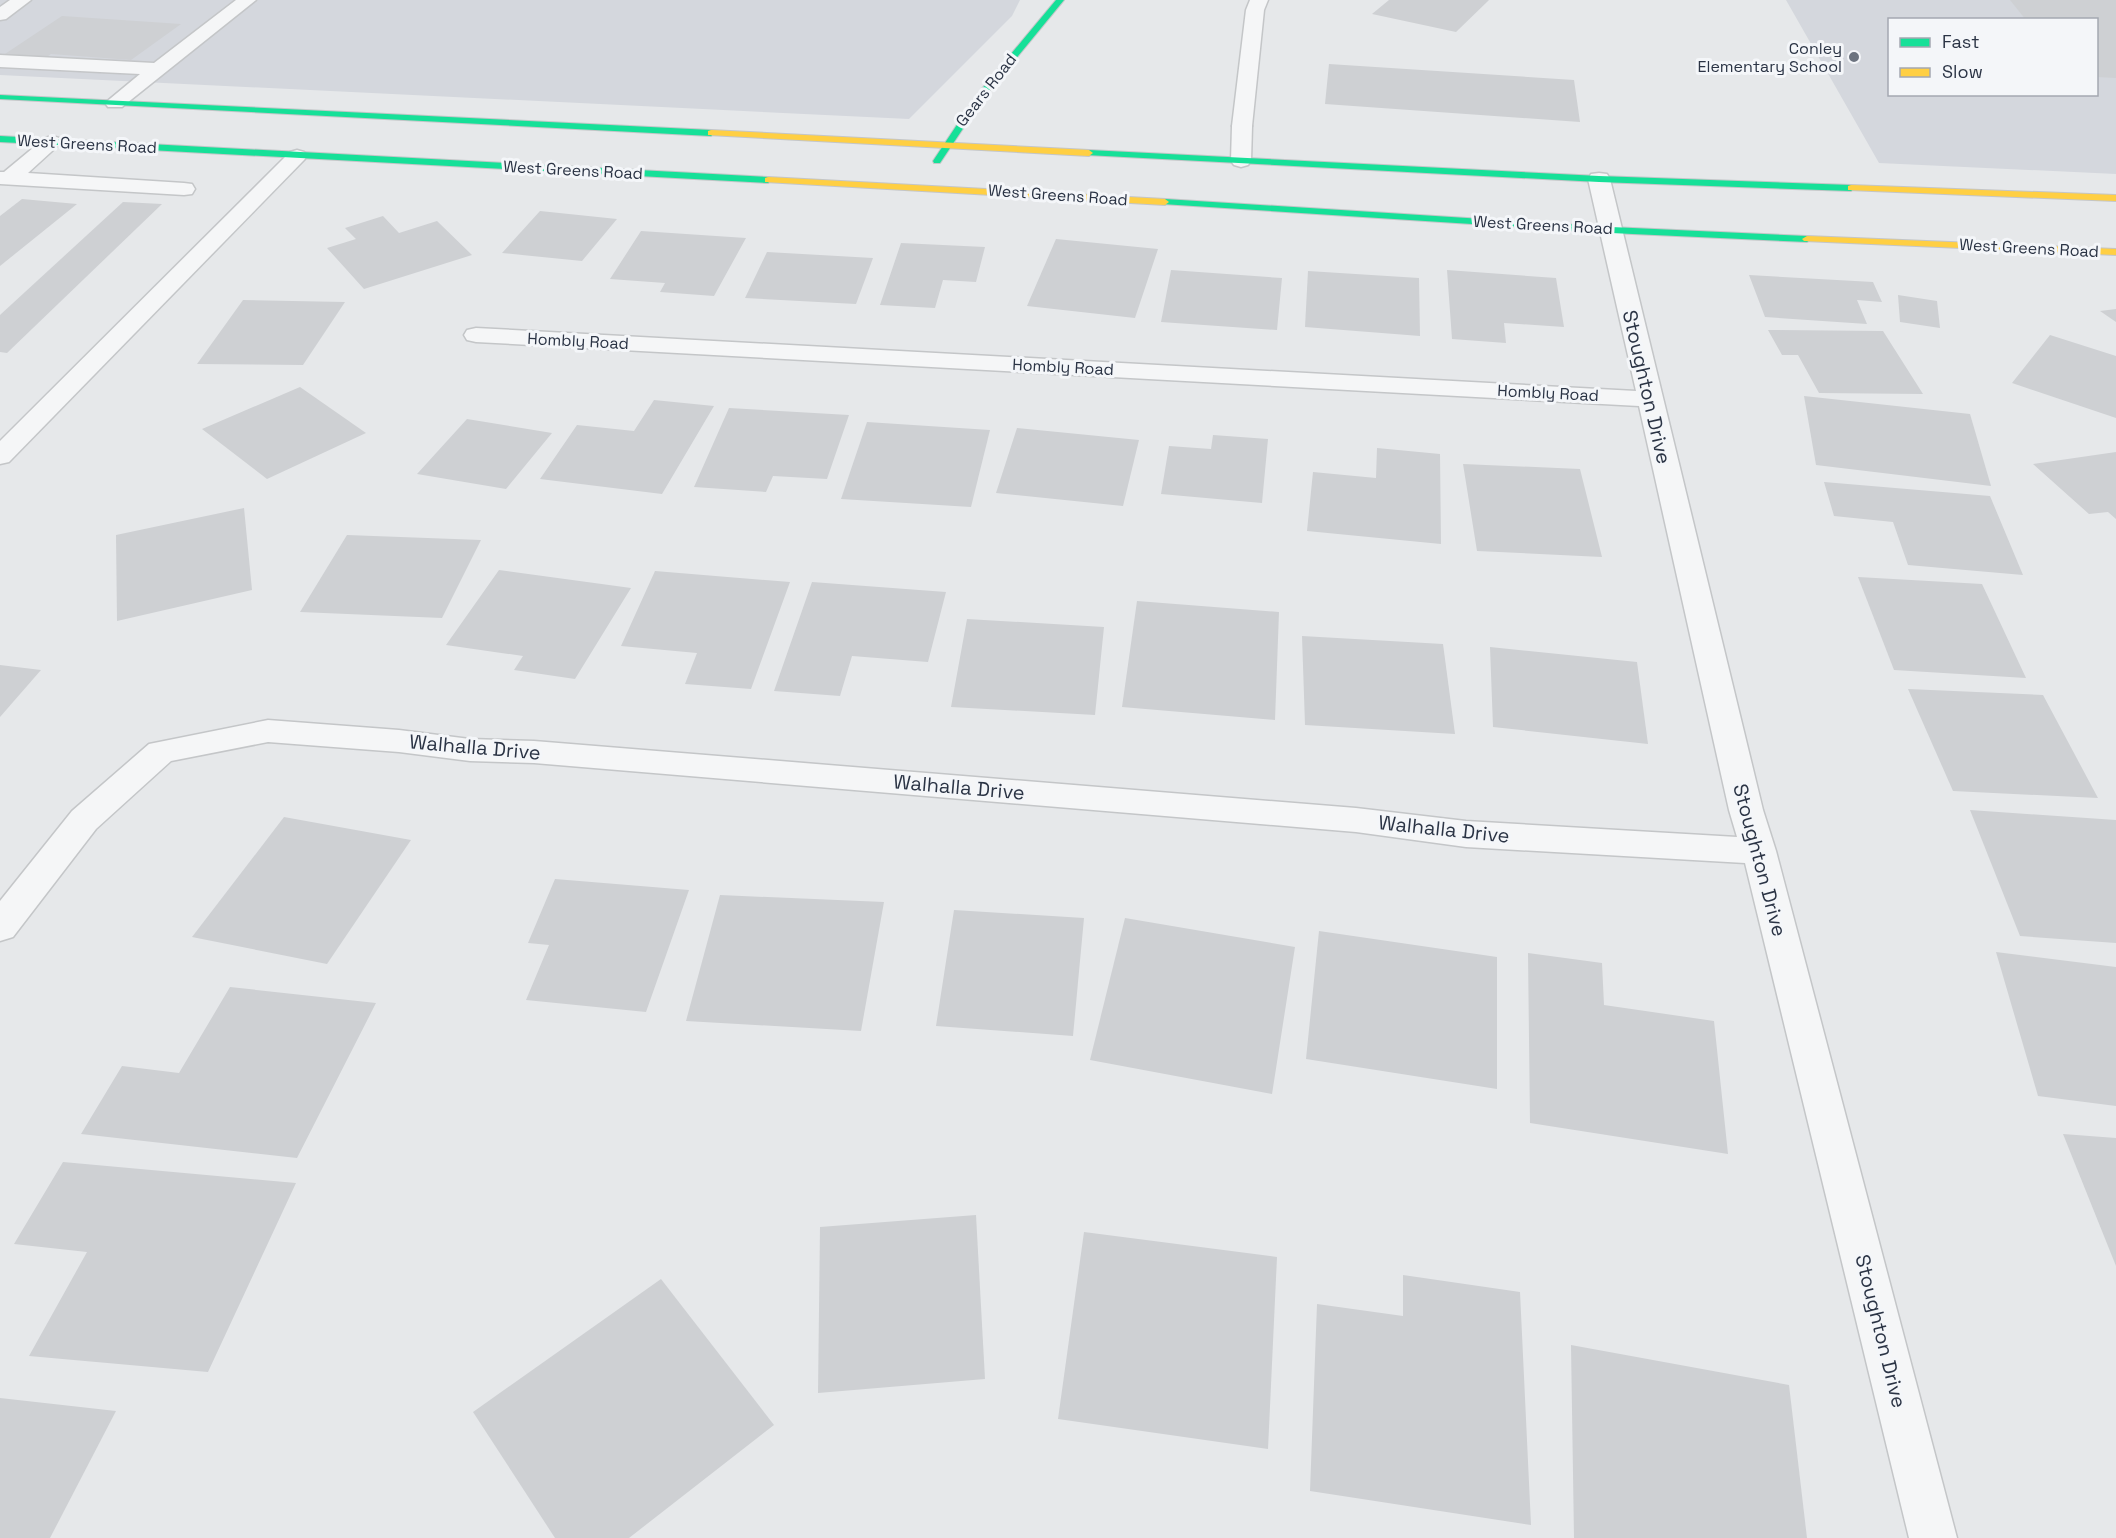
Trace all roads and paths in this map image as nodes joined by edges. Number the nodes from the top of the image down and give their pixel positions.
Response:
1 (22, 0) edge
2 (247, 0) edge
3 (1060, 0) edge
4 (1259, 0) edge
5 (0, 15) edge
6 (0, 61) edge
7 (158, 69) junction
8 (0, 97) edge
9 (115, 103) junction
10 (0, 139) edge
11 (52, 142) junction
12 (944, 145) junction
13 (297, 156) junction
14 (1241, 160) junction
15 (5, 178) edge
16 (1599, 179) junction
17 (924, 187) junction
18 (184, 189) dead end
19 (2116, 198) edge
20 (1611, 230) junction
21 (2116, 252) edge
22 (476, 336) dead end
23 (1650, 399) junction
24 (0, 456) edge
25 (1759, 851) junction
26 (0, 927) edge
27 (1934, 1538) edge

1 - 5 street
2 - 7 street
3 - 12 main road, Gears Road
4 - 14 street
6 - 7 street
7 - 9 street
8 - 9 main road
9 - 12 main road
10 - 11 main road, West Greens Road
11 - 13 main road, West Greens Road
11 - 15 street
12 - 14 main road
12 - 17 main road, Gears Road
13 - 17 main road, West Greens Road
13 - 24 street
14 - 16 main road
15 - 18 street
16 - 19 main road
16 - 20 street, Stoughton Drive
17 - 20 main road, West Greens Road
20 - 21 main road, West Greens Road
20 - 23 street, Stoughton Drive
22 - 23 street, Hombly Road
23 - 25 street, Stoughton Drive
25 - 26 street, Walhalla Drive
25 - 27 street, Stoughton Drive

